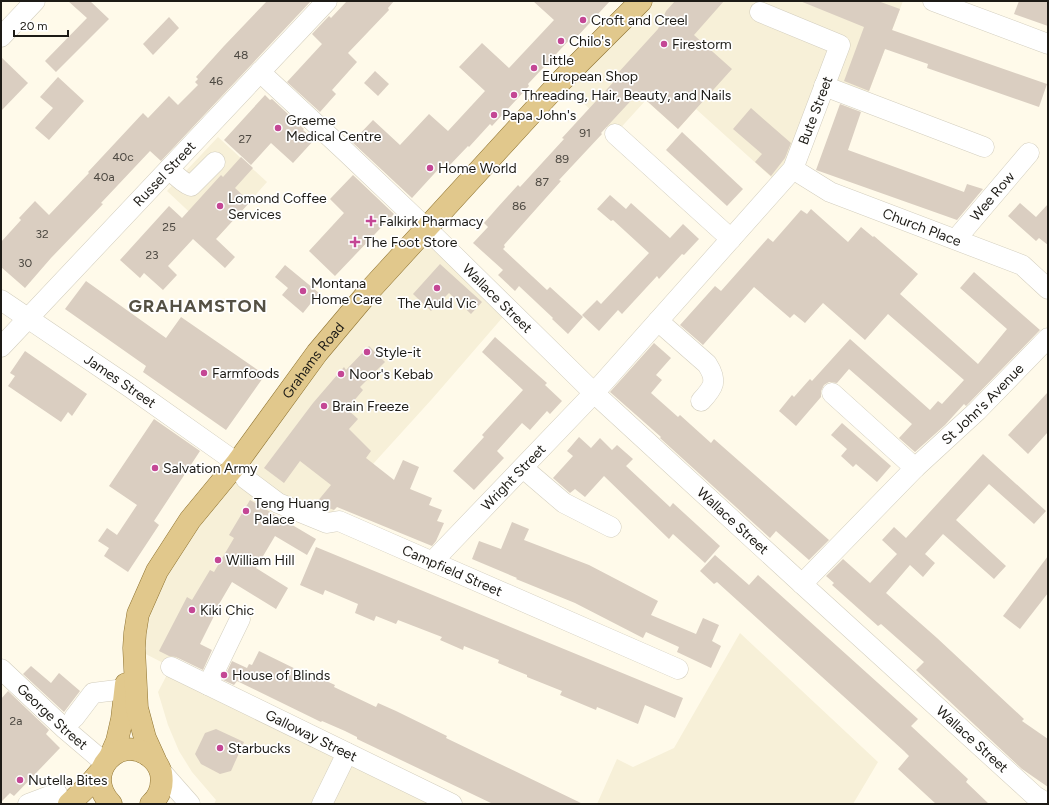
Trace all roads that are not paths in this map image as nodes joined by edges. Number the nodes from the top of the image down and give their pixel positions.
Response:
1 (36, 1) edge
2 (327, 1) edge
3 (641, 1) edge
4 (933, 1) edge
5 (760, 12) dead end
6 (1, 37) edge
7 (1048, 44) edge
8 (260, 72) junction
9 (824, 86) junction
10 (615, 134) dead end
11 (984, 147) dead end
12 (1029, 153) dead end
13 (215, 162) dead end
14 (169, 169) junction
15 (793, 169) junction
16 (427, 229) junction
17 (731, 239) junction
18 (956, 239) junction
19 (1048, 289) edge
20 (1, 300) edge
21 (29, 318) junction
22 (658, 321) junction
23 (1048, 338) edge
24 (1, 347) edge
25 (594, 393) junction
26 (832, 393) dead end
27 (701, 401) dead end
28 (237, 463) junction
29 (523, 468) junction
30 (915, 468) junction
31 (611, 527) dead end
32 (434, 561) junction
33 (802, 584) junction
34 (240, 619) dead end
35 (134, 648) junction
36 (171, 667) dead end
37 (1, 669) edge
38 (678, 669) dead end
39 (208, 685) junction
40 (125, 689) junction
41 (74, 718) dead end
42 (347, 753) junction
43 (105, 764) junction
44 (157, 765) junction
45 (63, 799) edge
46 (28, 804) edge
47 (111, 804) edge
48 (151, 804) edge
49 (190, 804) edge
50 (322, 804) edge
51 (452, 804) edge
52 (1048, 804) edge

1 - 6 street
2 - 8 street, Russel Street
3 - 16 main road, Grahams Road
4 - 7 street
5 - 9 street, Bute Street
8 - 14 street, Russel Street
8 - 16 street, Wallace Street
9 - 11 street
9 - 15 street, Bute Street
10 - 17 street
12 - 18 street, Wee Row
13 - 14 street
14 - 21 street, Russel Street
15 - 17 street, Bute Street
15 - 18 street, Church Place
16 - 25 street, Wallace Street
16 - 28 main road, Grahams Road
17 - 22 street, Bute Street
18 - 19 street, Church Place
20 - 21 street, James Street
21 - 24 street, Russel Street
21 - 28 street, James Street
22 - 25 street, Bute Street
22 - 27 street
23 - 30 street, St John's Avenue
25 - 29 street, Wright Street
25 - 33 street, Wallace Street
26 - 30 street
28 - 32 street, Campfield Street
28 - 35 main road, Grahams Road
29 - 31 street
29 - 32 street, Wright Street
30 - 33 street, St John's Avenue
32 - 38 street, Campfield Street
33 - 52 street, Wallace Street
34 - 39 street
35 - 40 main road, Grahams Road
35 - 44 main road, Grahams Road
36 - 39 street, Galloway Street
37 - 43 street, George Street
39 - 42 street, Galloway Street
40 - 41 street
40 - 43 main road, Grahams Road
42 - 50 street
42 - 51 street, Galloway Street
43 - 44 main road
43 - 45 main road, Grahams Road
43 - 47 main road
44 - 48 main road
44 - 49 street
45 - 46 street

